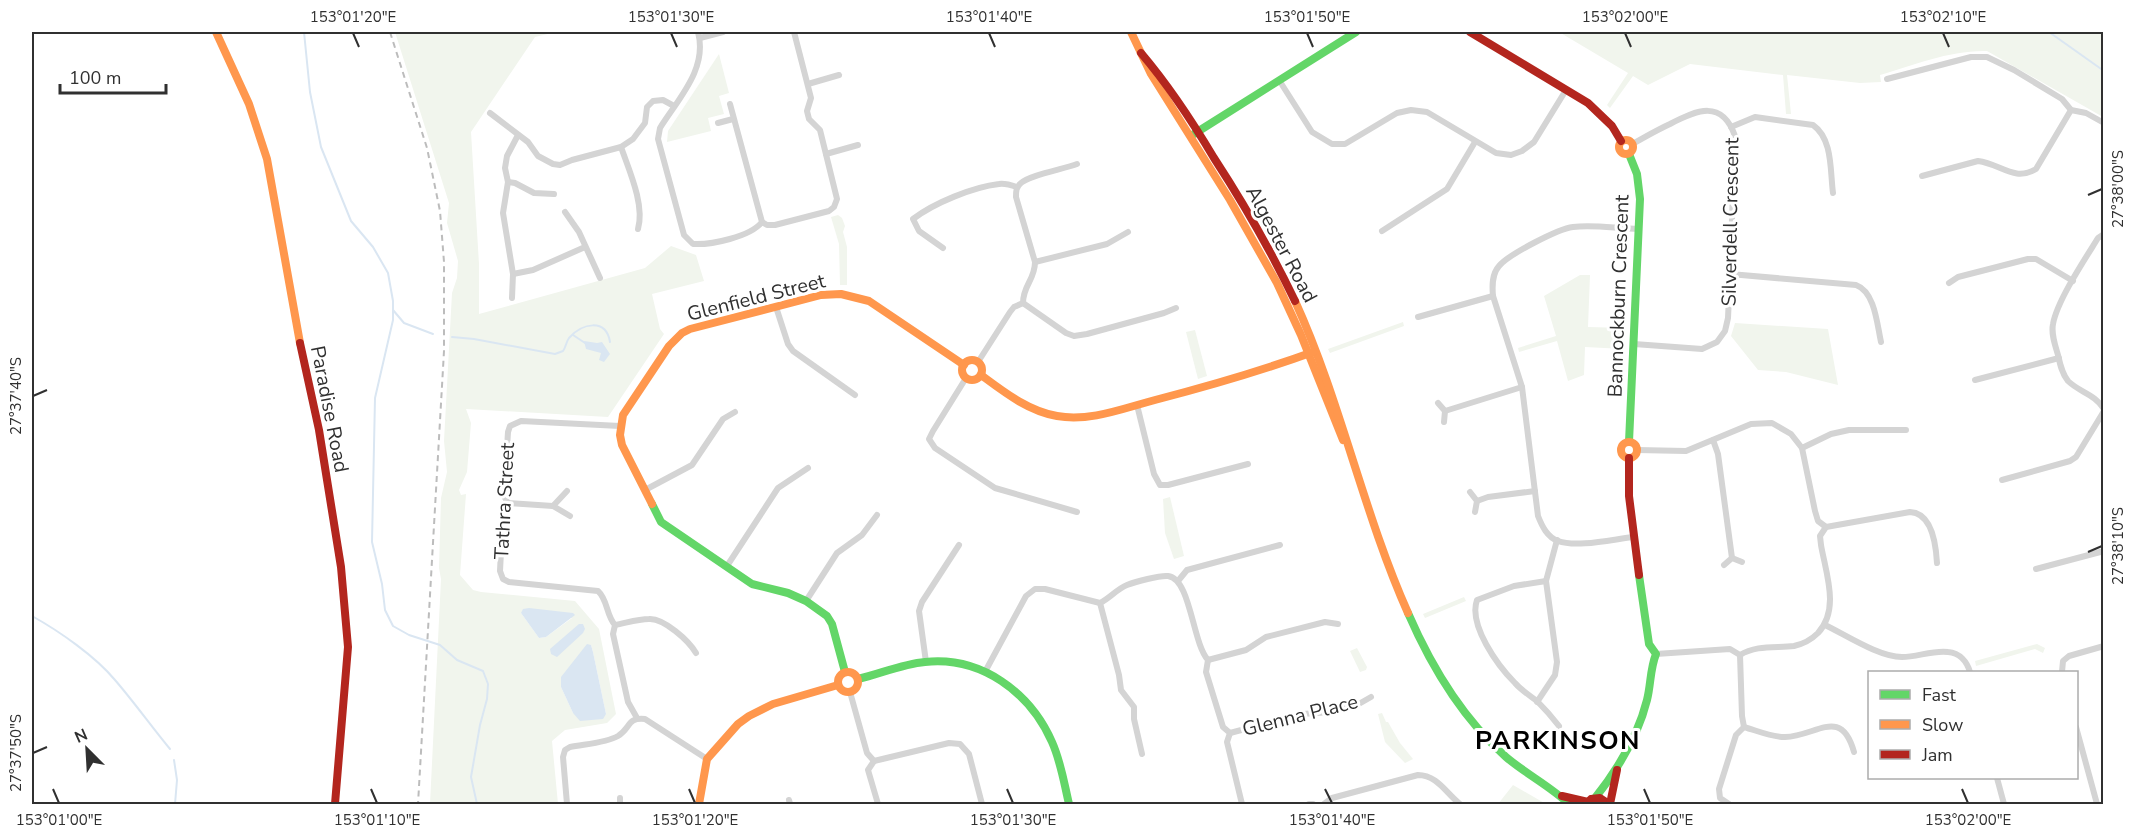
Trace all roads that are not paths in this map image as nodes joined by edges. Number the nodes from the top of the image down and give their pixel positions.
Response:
1 (216, 32) edge
2 (723, 32) edge
3 (794, 32) edge
4 (1125, 32) edge
5 (1131, 32) edge
6 (1356, 32) edge
7 (1470, 32) edge
8 (699, 35) edge
9 (1135, 42) junction
10 (1142, 53) junction
11 (839, 75) dead end
12 (1887, 79) dead end
13 (1279, 80) junction
14 (808, 84) junction
15 (1566, 90) junction
16 (730, 104) dead end
17 (674, 106) junction
18 (2072, 110) junction
19 (490, 113) dead end
20 (734, 119) junction
21 (718, 123) dead end
22 (2103, 123) edge
23 (1731, 127) junction
24 (1198, 132) junction
25 (518, 135) junction
26 (1190, 137) junction
27 (1621, 141) junction
28 (1475, 142) junction
29 (1632, 144) junction
30 (858, 145) dead end
31 (621, 147) junction
32 (826, 153) junction
33 (1629, 154) junction
34 (1077, 164) dead end
35 (1922, 176) dead end
36 (508, 182) junction
37 (1017, 187) junction
38 (1833, 193) dead end
39 (554, 194) dead end
40 (565, 212) dead end
41 (762, 222) junction
42 (638, 229) dead end
43 (1639, 229) junction
44 (1128, 231) dead end
45 (1382, 231) dead end
46 (2103, 234) edge
47 (585, 248) junction
48 (943, 248) dead end
49 (1035, 262) junction
50 (513, 274) junction
51 (1730, 274) junction
52 (600, 278) dead end
53 (2073, 281) junction
54 (1949, 283) dead end
55 (1493, 296) junction
56 (512, 298) dead end
57 (1023, 303) junction
58 (776, 307) junction
59 (1176, 308) dead end
60 (1418, 317) dead end
61 (1881, 342) dead end
62 (1634, 344) junction
63 (1312, 352) junction
64 (2059, 358) junction
65 (978, 362) junction
66 (964, 365) junction
67 (981, 375) junction
68 (966, 378) junction
69 (1975, 380) dead end
70 (1522, 387) junction
71 (855, 394) dead end
72 (1438, 403) dead end
73 (1137, 405) junction
74 (2103, 410) edge
75 (1445, 411) junction
76 (735, 412) dead end
77 (1444, 422) dead end
78 (620, 426) junction
79 (1906, 430) dead end
80 (1713, 440) junction
81 (1629, 442) junction
82 (1803, 448) junction
83 (1637, 450) junction
84 (1629, 458) junction
85 (1248, 464) dead end
86 (808, 468) dead end
87 (2002, 480) dead end
88 (645, 490) junction
89 (567, 491) dead end
90 (1535, 491) junction
91 (1470, 492) dead end
92 (1477, 501) junction
93 (508, 503) junction
94 (553, 506) junction
95 (1077, 512) dead end
96 (1475, 512) dead end
97 (877, 515) dead end
98 (570, 516) dead end
99 (1826, 527) junction
100 (1634, 537) junction
101 (1557, 540) junction
102 (959, 545) dead end
103 (1280, 545) dead end
104 (2103, 551) edge
105 (1732, 558) junction
106 (1742, 562) dead end
107 (1937, 563) dead end
108 (1724, 565) dead end
109 (727, 566) junction
110 (2036, 569) dead end
111 (1178, 581) junction
112 (1546, 581) junction
113 (806, 601) junction
114 (1100, 603) junction
115 (1338, 624) dead end
116 (615, 625) junction
117 (1825, 625) junction
118 (2103, 646) edge
119 (696, 653) dead end
120 (1656, 654) junction
121 (1740, 655) junction
122 (1208, 660) junction
123 (926, 662) junction
124 (986, 670) junction
125 (1970, 671) edge
126 (2062, 671) edge
127 (845, 672) junction
128 (858, 679) junction
129 (838, 685) junction
130 (850, 692) junction
131 (1371, 697) dead end
132 (1537, 702) junction
133 (637, 718) junction
134 (1559, 726) dead end
135 (1744, 727) junction
136 (1230, 733) junction
137 (2078, 734) edge
138 (1854, 752) dead end
139 (1143, 754) dead end
140 (707, 759) junction
141 (874, 761) junction
142 (1617, 770) junction
143 (1998, 779) edge
144 (1562, 796) junction
145 (1590, 802) edge
146 (335, 804) edge
147 (567, 804) edge
148 (699, 804) edge
149 (878, 804) edge
150 (982, 804) edge
151 (1069, 804) edge
152 (1242, 804) edge
153 (1324, 804) edge
154 (1460, 804) edge
155 (1569, 804) edge
156 (1610, 804) edge
157 (1729, 804) edge
158 (2004, 804) edge
159 (2097, 804) edge

1 - 146 street, Paradise Road
2 - 8 street
3 - 14 street
4 - 9 street, Algester Road
5 - 9 street, Algester Road
6 - 13 street
7 - 15 street
8 - 17 street
9 - 10 street, Algester Road
10 - 24 street, Algester Road
10 - 26 street, Algester Road
11 - 14 street
12 - 18 street
13 - 24 street
13 - 28 street
14 - 32 street
15 - 27 street
15 - 28 street
16 - 20 street
17 - 31 street
17 - 41 street
18 - 22 street
18 - 35 street
19 - 25 street
20 - 21 street
20 - 41 street
23 - 29 street, Silverdell Crescent
23 - 38 street
23 - 51 street, Silverdell Crescent
24 - 26 street
24 - 63 street, Algester Road
25 - 31 street
25 - 36 street
26 - 63 street, Algester Road
27 - 29 street
27 - 33 street
28 - 45 street
29 - 33 street
30 - 32 street
31 - 42 street
32 - 41 street
33 - 43 street, Bannockburn Crescent
34 - 37 street
36 - 39 street
36 - 50 street
37 - 48 street
37 - 49 street
40 - 47 street
43 - 55 street
43 - 62 street, Bannockburn Crescent
44 - 49 street
46 - 53 street
47 - 50 street
47 - 52 street
49 - 57 street
50 - 56 street
51 - 61 street
51 - 62 street, Silverdell Crescent
53 - 54 street
53 - 64 street
55 - 60 street
55 - 70 street
57 - 59 street
57 - 65 street
58 - 66 street, Glenfield Street
58 - 71 street
58 - 78 street, Glenfield Street
62 - 81 street, Bannockburn Crescent
63 - 73 street
63 - 144 street, Algester Road
64 - 69 street
64 - 74 street
65 - 66 street
65 - 67 street
66 - 68 street
67 - 68 street
67 - 73 street
68 - 95 street
70 - 75 street
70 - 90 street
72 - 75 street
73 - 85 street
74 - 87 street
75 - 77 street
76 - 88 street
78 - 88 street
78 - 93 street, Tathra Street
79 - 82 street
80 - 82 street
80 - 83 street
80 - 105 street
81 - 83 street
81 - 84 street
82 - 99 street
83 - 84 street
84 - 100 street
86 - 109 street
88 - 109 street
89 - 94 street
90 - 92 street
90 - 101 street
91 - 92 street
92 - 96 street
93 - 94 street
93 - 116 street, Tathra Street
94 - 98 street
97 - 113 street
99 - 107 street
99 - 117 street
100 - 101 street
100 - 120 street
101 - 112 street
102 - 123 street
103 - 111 street
104 - 110 street
105 - 106 street
105 - 108 street
109 - 113 street
111 - 114 street
111 - 122 street
112 - 132 street
112 - 132 street
113 - 127 street
114 - 124 street
114 - 139 street
115 - 122 street
116 - 119 street
116 - 133 street
117 - 121 street
117 - 125 street
118 - 126 street
120 - 121 street
120 - 142 street
121 - 135 street
122 - 136 street
123 - 124 street
123 - 128 street
124 - 151 street
127 - 128 street
127 - 129 street
128 - 130 street
129 - 130 street
129 - 140 street
130 - 141 street
131 - 136 street, Glenna Place
132 - 134 street
133 - 140 street
133 - 147 street
135 - 138 street
135 - 157 street
136 - 152 street
137 - 159 street
140 - 148 street
141 - 149 street
141 - 150 street
142 - 145 street
142 - 156 street
143 - 158 street
144 - 145 street, Algester Road
144 - 155 street, Algester Road
145 - 156 street, Algester Road
153 - 154 street

